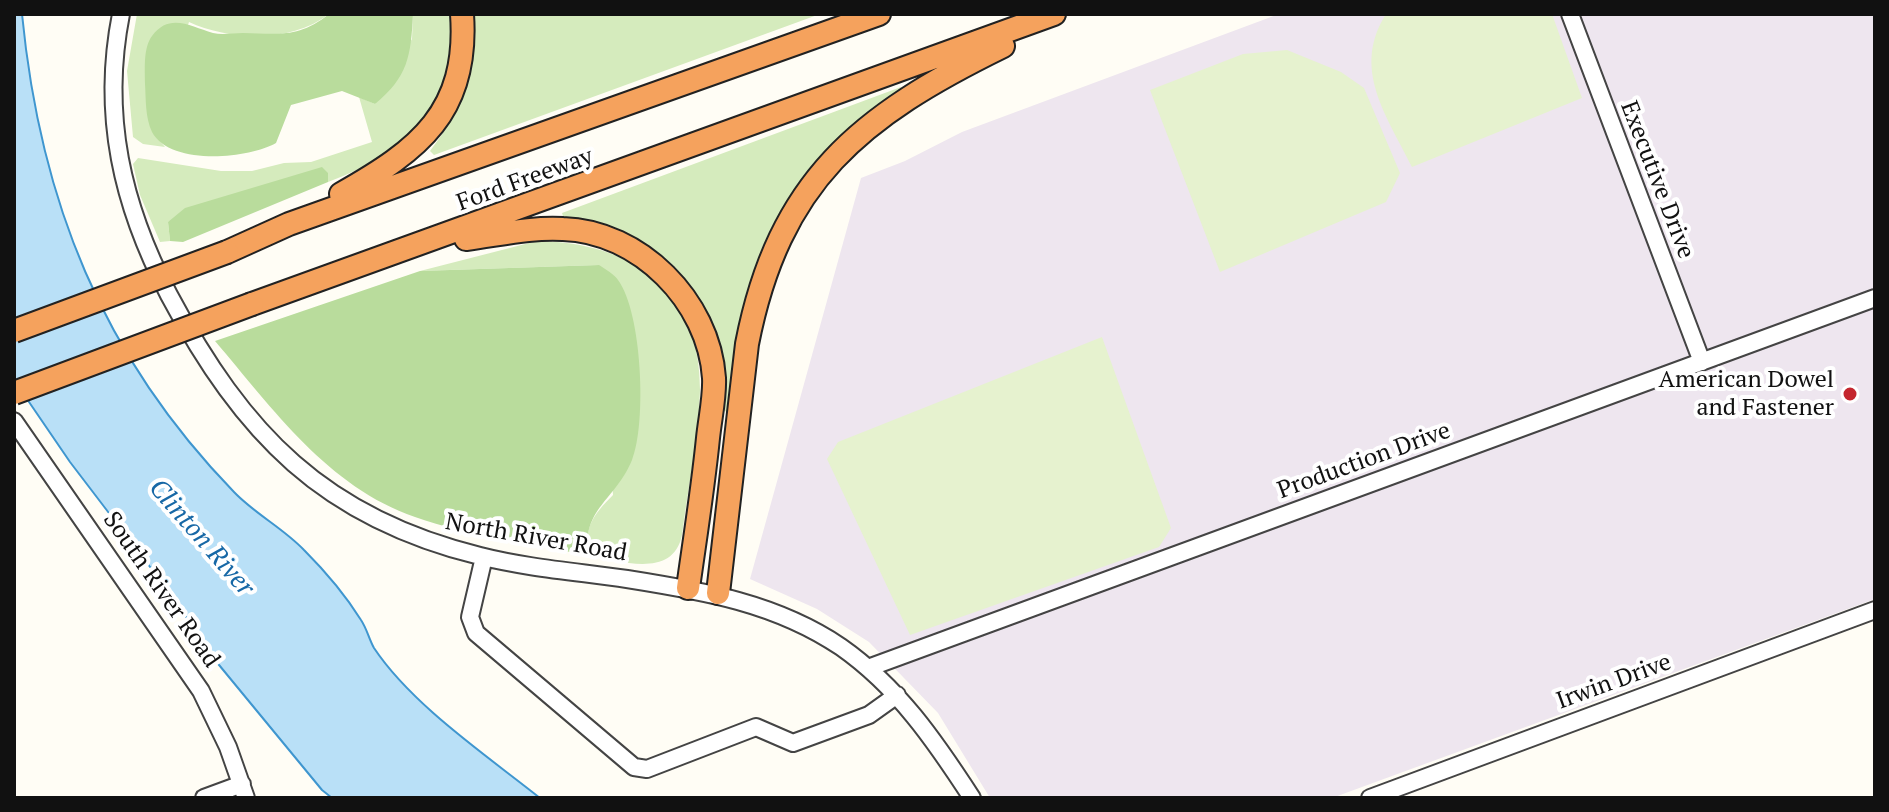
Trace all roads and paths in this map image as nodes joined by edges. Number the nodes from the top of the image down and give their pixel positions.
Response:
1 (121, 14) edge
2 (462, 14) edge
3 (879, 14) edge
4 (1054, 14) edge
5 (1068, 14) edge
6 (1570, 14) edge
7 (289, 224) junction
8 (426, 244) junction
9 (1875, 298) edge
10 (14, 331) edge
11 (1702, 362) junction
12 (14, 393) edge
13 (14, 421) edge
14 (484, 557) junction
15 (688, 588) junction
16 (718, 593) junction
17 (1875, 610) edge
18 (868, 668) junction
19 (897, 695) junction
20 (244, 791) edge
21 (204, 798) edge
22 (972, 798) edge
23 (1370, 798) edge

1 - 14 street, North River Road
2 - 7 highway
3 - 7 highway, Ford Freeway
4 - 8 highway, Ford Freeway
5 - 16 highway
6 - 11 street, Executive Drive
7 - 10 highway, Ford Freeway, bridge
8 - 12 highway, Ford Freeway, bridge
8 - 15 highway
9 - 11 street, Production Drive
11 - 18 street, Production Drive
13 - 20 street, South River Road
14 - 15 street, North River Road
14 - 19 street
15 - 16 street, North River Road
16 - 18 street, North River Road
17 - 23 street, Irwin Drive
18 - 19 street, North River Road
19 - 22 street, North River Road
20 - 21 street

